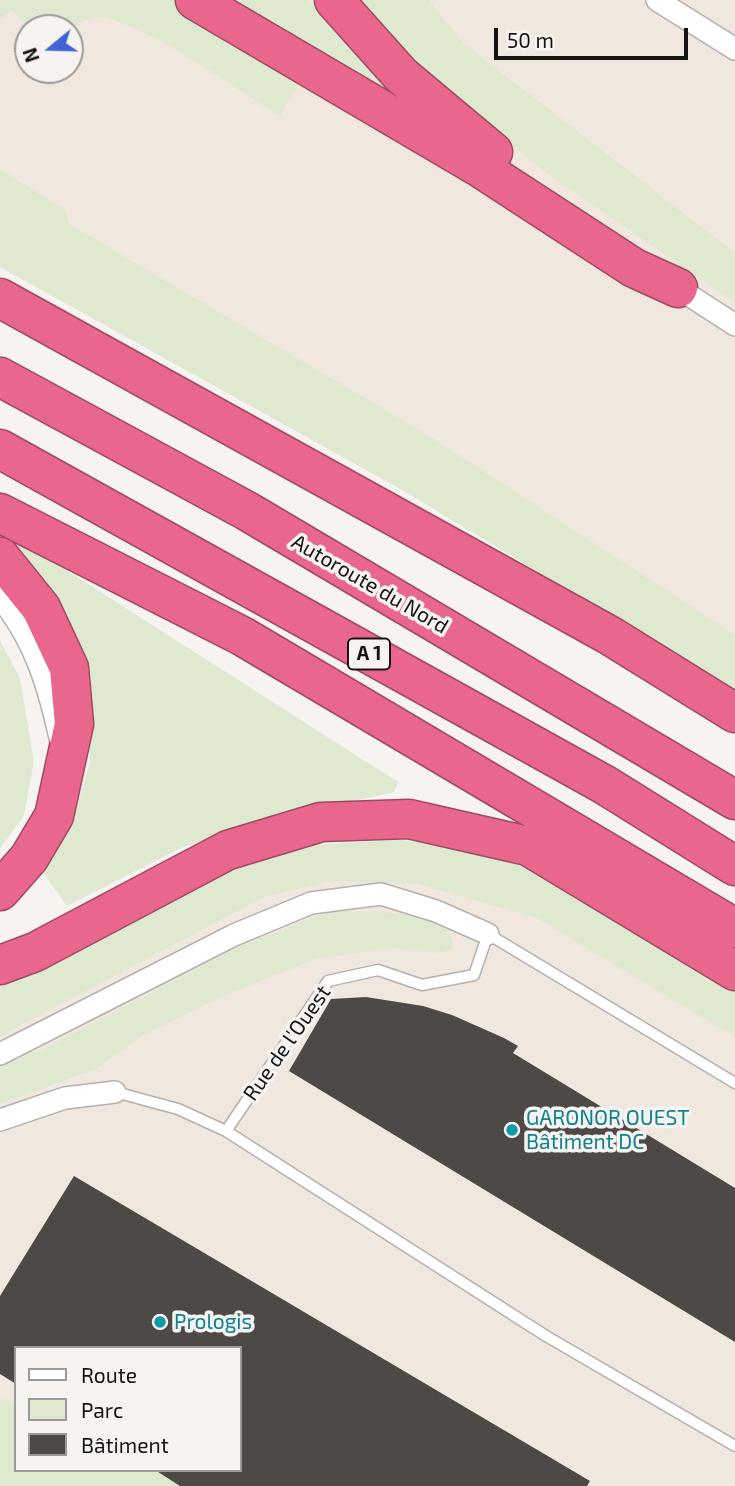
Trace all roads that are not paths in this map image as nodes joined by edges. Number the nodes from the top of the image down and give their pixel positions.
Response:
1 (195, 0) edge
2 (334, 0) edge
3 (657, 0) edge
4 (735, 49) edge
5 (678, 288) junction
6 (0, 298) edge
7 (735, 325) edge
8 (0, 377) edge
9 (0, 449) edge
10 (0, 513) edge
11 (0, 557) edge
12 (0, 597) edge
13 (735, 713) edge
14 (64, 760) junction
15 (735, 800) edge
16 (735, 866) edge
17 (0, 891) edge
18 (735, 928) edge
19 (488, 934) junction
20 (0, 965) edge
21 (735, 971) edge
22 (0, 1054) edge
23 (735, 1083) edge
24 (115, 1092) joint
25 (0, 1121) edge
26 (226, 1131) junction
27 (735, 1446) edge

1 - 5 highway
2 - 5 highway
3 - 4 street
5 - 7 street
6 - 13 highway
8 - 15 highway, Autoroute du Nord
9 - 16 highway, A 1
10 - 18 highway
11 - 14 highway
12 - 14 street
14 - 17 highway
19 - 22 street
19 - 23 lane
19 - 26 lane, Rue de l'Ouest
20 - 21 highway
24 - 25 street
24 - 26 lane
26 - 27 lane

